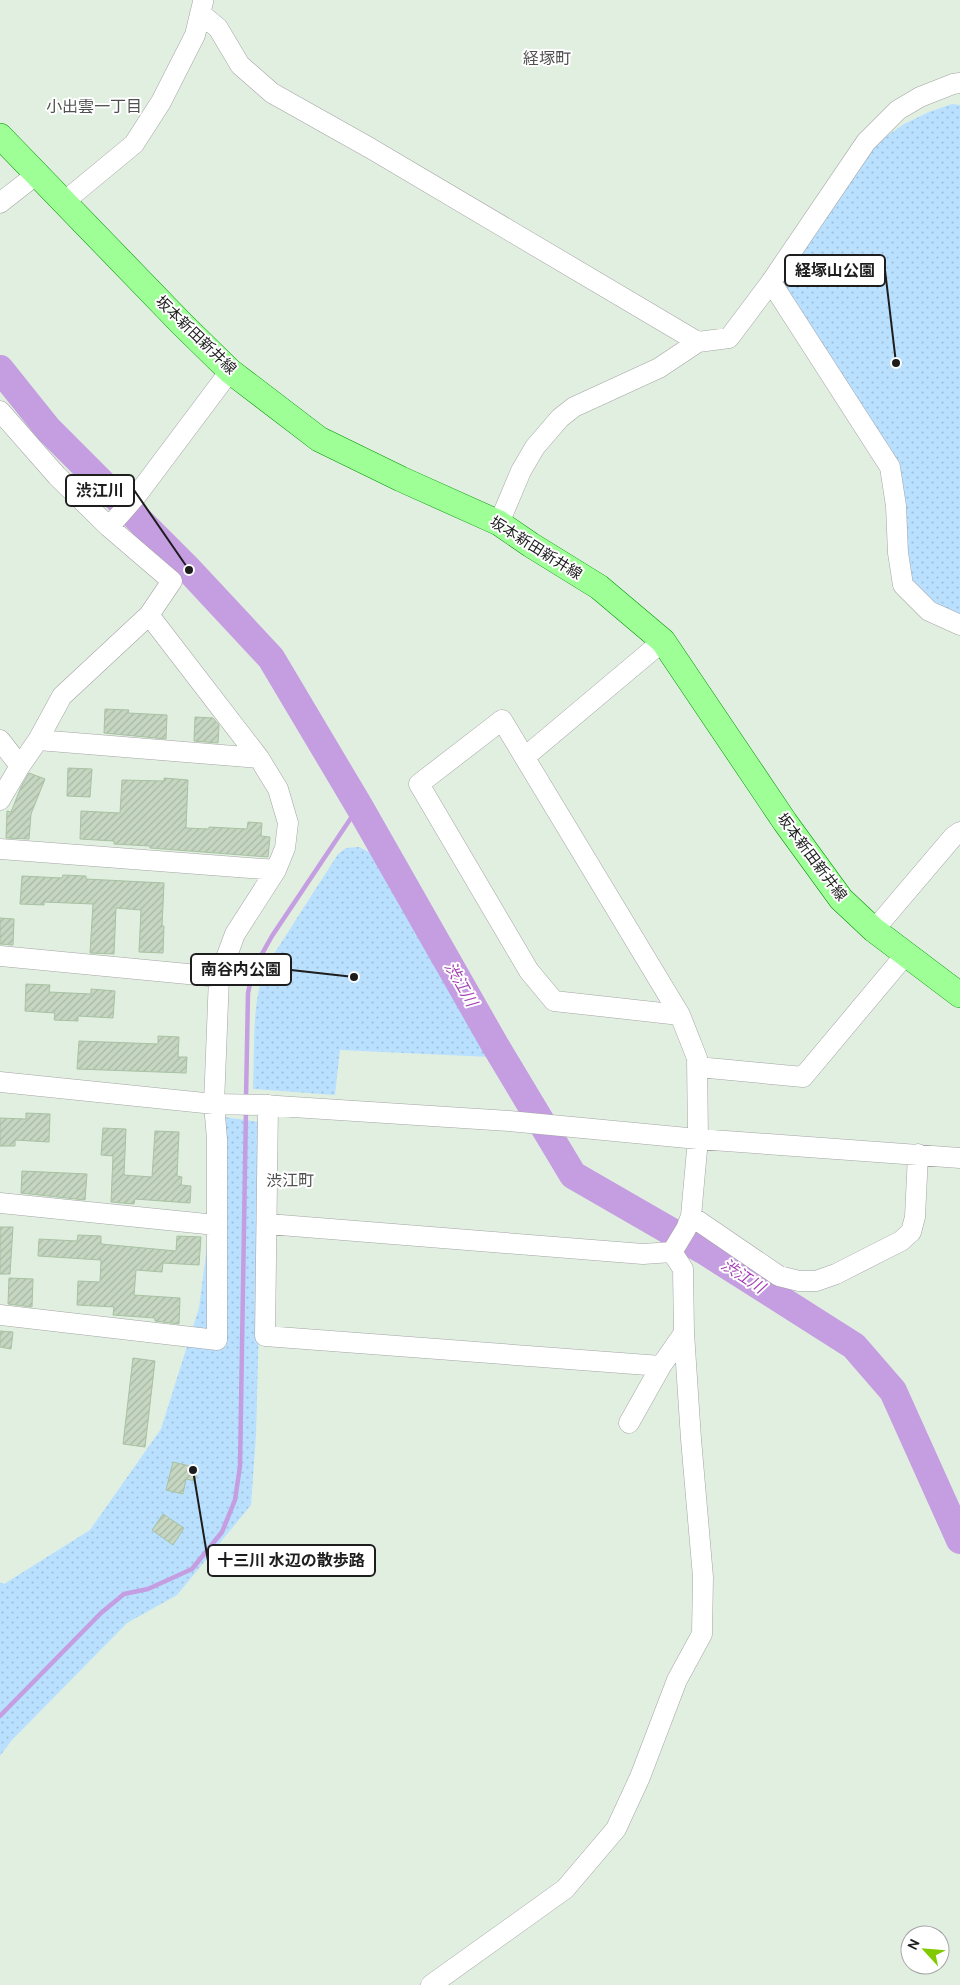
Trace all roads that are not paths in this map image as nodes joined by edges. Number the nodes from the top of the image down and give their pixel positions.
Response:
1 (202, 7) edge
2 (960, 83) edge
3 (0, 136) edge
4 (37, 174) junction
5 (65, 201) junction
6 (0, 203) edge
7 (771, 282) junction
8 (698, 342) junction
9 (230, 371) junction
10 (0, 411) edge
11 (498, 523) junction
12 (112, 524) junction
13 (149, 615) junction
14 (960, 625) edge
15 (663, 642) junction
16 (0, 740) edge
17 (38, 740) junction
18 (525, 757) junction
19 (259, 758) junction
20 (20, 766) junction
21 (0, 800) edge
22 (960, 832) edge
23 (0, 849) edge
24 (276, 870) junction
25 (874, 930) junction
26 (906, 954) junction
27 (0, 956) edge
28 (219, 977) junction
29 (960, 995) edge
30 (680, 1015) junction
31 (698, 1067) junction
32 (0, 1082) edge
33 (221, 1104) junction
34 (265, 1105) junction
35 (698, 1139) junction
36 (918, 1154) junction
37 (960, 1158) edge
38 (0, 1203) edge
39 (688, 1222) junction
40 (268, 1224) junction
41 (216, 1225) junction
42 (672, 1252) junction
43 (0, 1315) edge
44 (684, 1333) junction
45 (661, 1366) junction
46 (629, 1424) dead end
47 (431, 1985) edge

1 - 5 street
1 - 8 street
2 - 7 street
3 - 4 main road, 坂本新田新井線
4 - 5 main road, 坂本新田新井線
4 - 6 street
5 - 9 main road, 坂本新田新井線
7 - 8 street
7 - 14 street
8 - 11 street
9 - 11 main road, 坂本新田新井線
9 - 12 street
10 - 12 street
11 - 15 main road, 坂本新田新井線
12 - 13 street
13 - 17 street
13 - 19 street
15 - 18 street
15 - 25 main road, 坂本新田新井線
16 - 20 street
17 - 19 street
17 - 20 street
18 - 30 street
18 - 30 street
19 - 24 street
20 - 21 street
22 - 25 street
23 - 24 street
24 - 28 street
25 - 26 main road, 坂本新田新井線
26 - 29 main road, 坂本新田新井線
26 - 31 street
27 - 28 street
28 - 33 street
30 - 31 street
31 - 35 street
32 - 33 street
33 - 34 street
33 - 41 street
34 - 35 street
34 - 40 street
35 - 36 street
35 - 39 street
36 - 37 street
36 - 39 street
38 - 41 street
39 - 42 street
40 - 42 street
40 - 45 street
41 - 43 street
42 - 44 street
44 - 45 street
44 - 47 street
45 - 46 street

